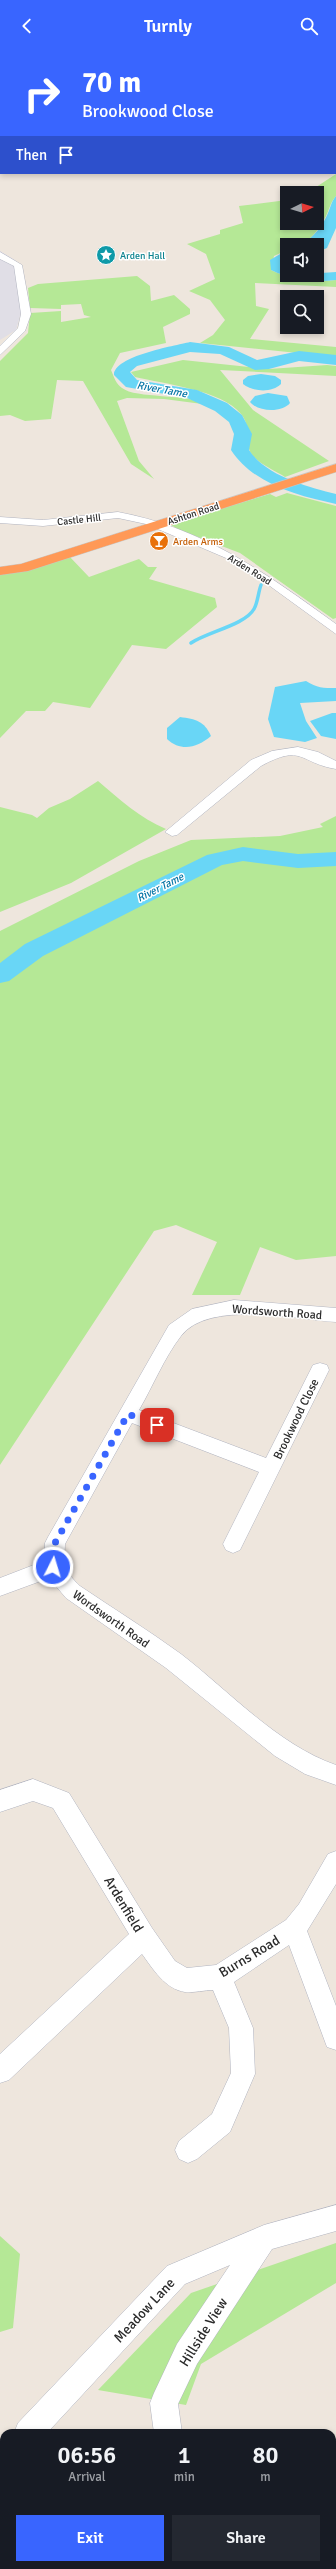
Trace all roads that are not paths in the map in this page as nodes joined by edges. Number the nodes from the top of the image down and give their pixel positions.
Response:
1 (0, 255) edge
2 (0, 352) edge
3 (336, 468) edge
4 (0, 520) edge
5 (156, 525) junction
6 (0, 570) edge
7 (336, 630) edge
8 (336, 765) edge
9 (172, 832) dead end
10 (336, 1315) edge
11 (320, 1370) dead end
12 (128, 1414) junction
13 (271, 1468) junction
14 (233, 1544) dead end
15 (53, 1567) junction
16 (0, 1588) edge
17 (336, 1775) edge
18 (0, 1801) edge
19 (334, 1870) edge
20 (294, 1928) junction
21 (144, 1936) junction
22 (220, 1977) junction
23 (336, 2038) edge
24 (0, 2071) edge
25 (188, 2150) dead end
26 (336, 2218) edge
27 (264, 2238) junction
28 (32, 2429) edge
29 (167, 2429) edge

1 - 2 street
3 - 5 highway, Ashton Road
4 - 5 street, Castle Hill
5 - 6 highway, Ashton Road
5 - 7 street, Arden Road
8 - 9 street
10 - 12 street, Wordsworth Road
11 - 13 street, Brookwood Close
12 - 13 street, Brookwood Close
12 - 15 street, Wordsworth Road
13 - 14 street, Brookwood Close
15 - 16 street
15 - 17 street, Wordsworth Road
18 - 21 street, Ardenfield
19 - 20 street, Burns Road
20 - 22 street, Burns Road
20 - 23 street
21 - 22 street, Burns Road
21 - 24 street, Ardenfield
22 - 25 street
26 - 27 street, Meadow Lane
27 - 28 street, Meadow Lane
27 - 29 street, Hillside View

